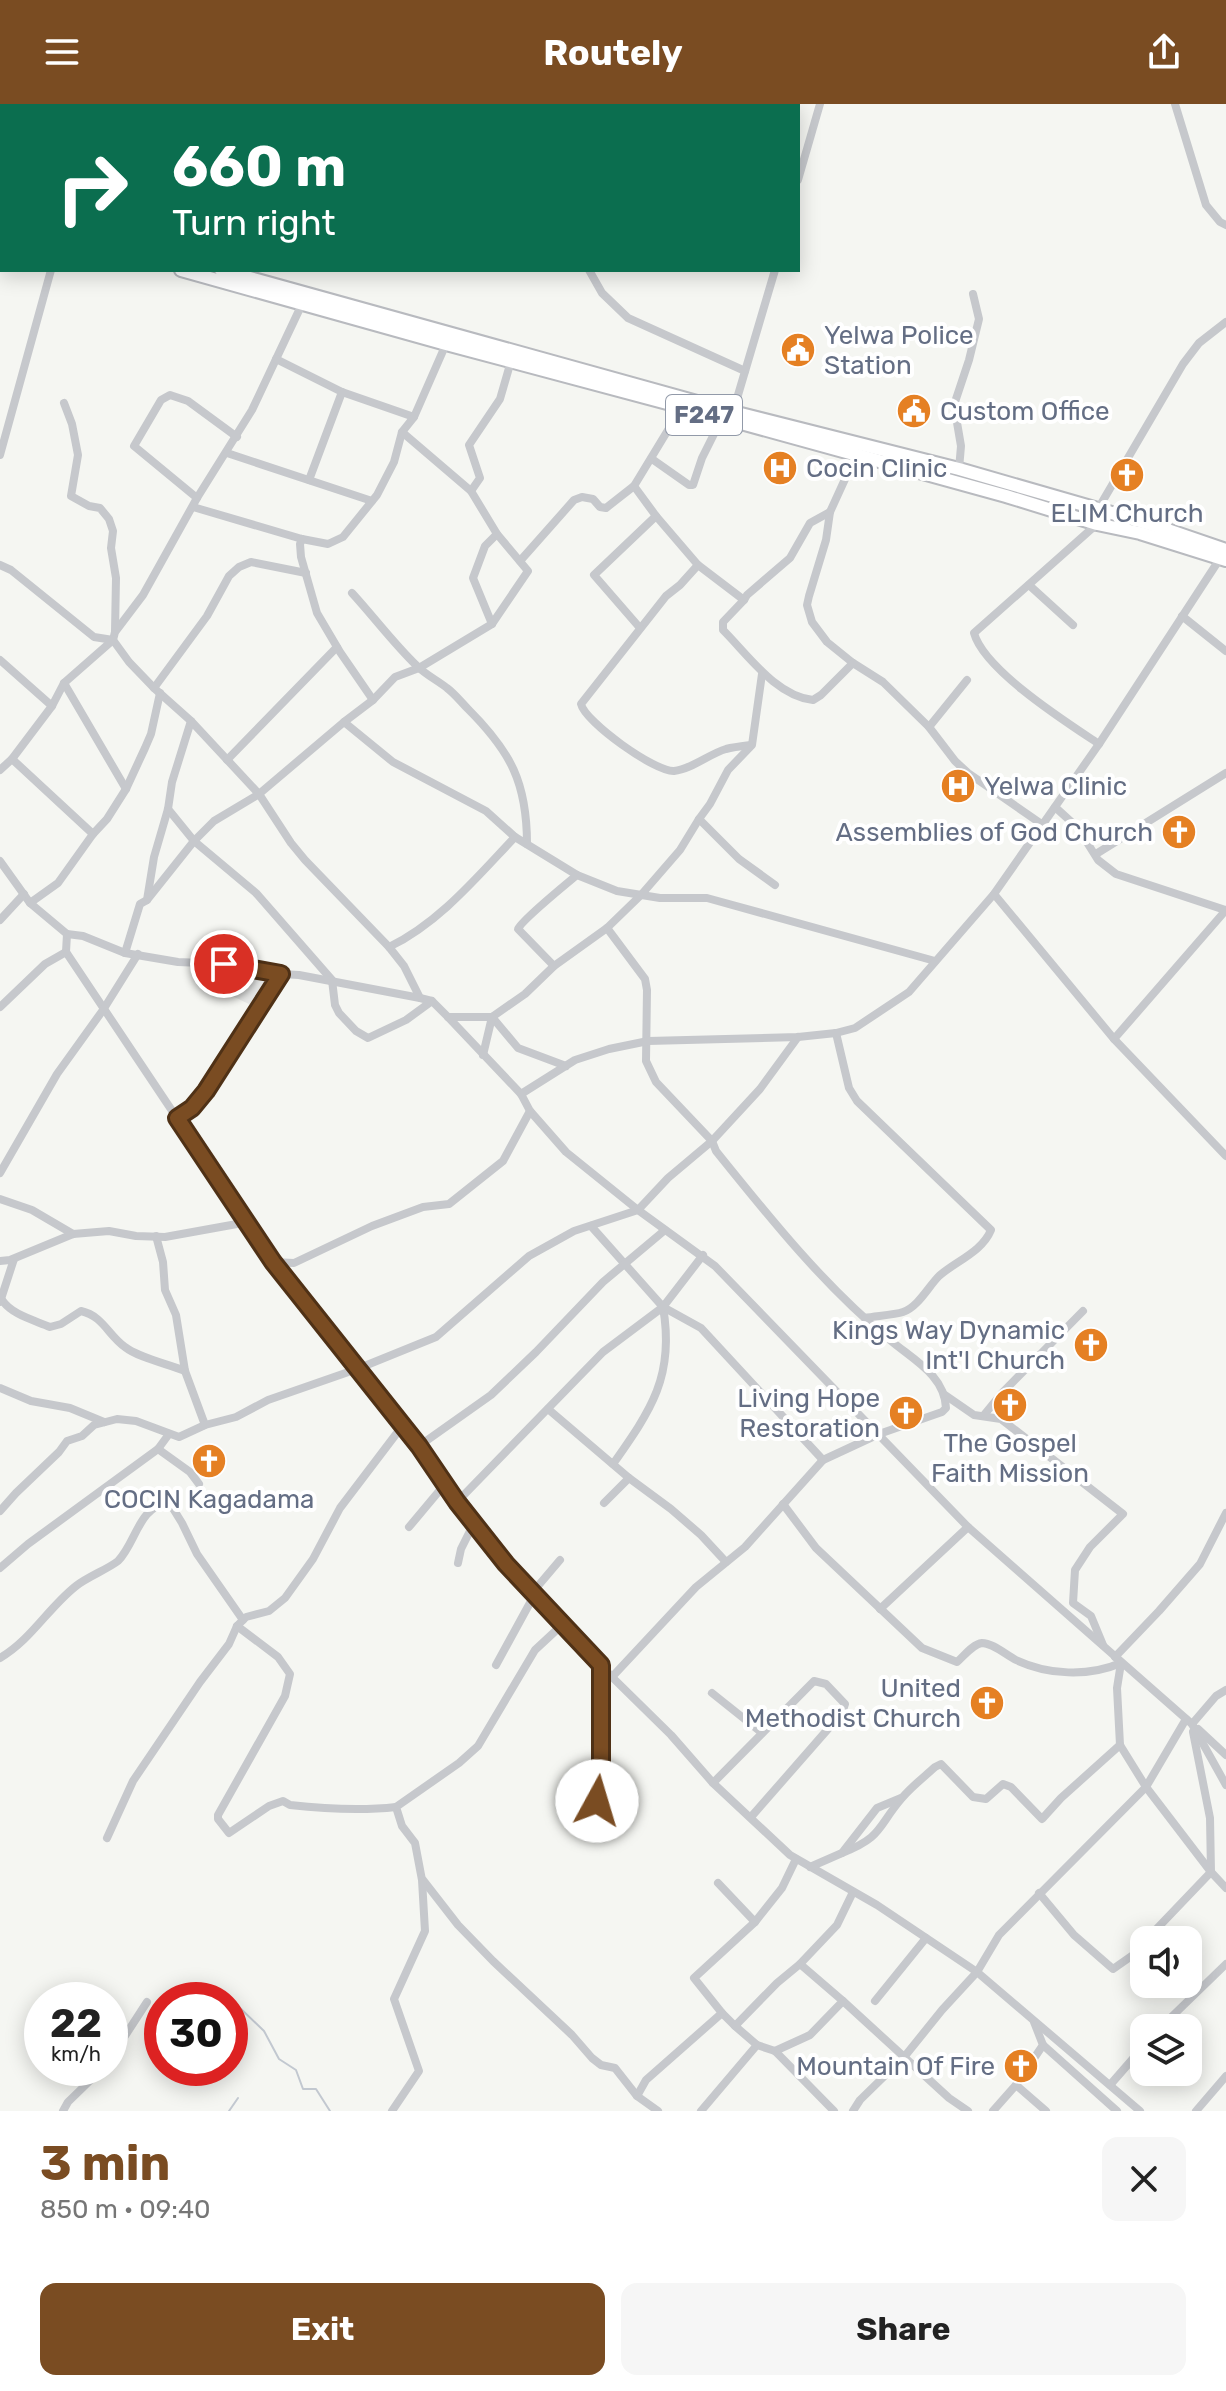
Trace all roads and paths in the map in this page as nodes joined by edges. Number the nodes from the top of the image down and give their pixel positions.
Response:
1 (820, 104) edge
2 (1175, 104) edge
3 (800, 173) edge
4 (1226, 225) edge
5 (50, 272) edge
6 (188, 272) edge
7 (228, 272) edge
8 (590, 272) edge
9 (774, 272) edge
10 (973, 294) dead end
11 (302, 304) junction
12 (1226, 322) edge
13 (446, 344) junction
14 (276, 359) junction
15 (511, 361) junction
16 (745, 371) junction
17 (342, 392) junction
18 (64, 403) dead end
19 (682, 407) junction
20 (733, 412) junction
21 (414, 417) junction
22 (720, 422) junction
23 (402, 432) junction
24 (237, 437) junction
25 (227, 453) junction
26 (0, 455) edge
27 (856, 455) junction
28 (652, 459) junction
29 (959, 469) junction
30 (309, 480) junction
31 (634, 486) junction
32 (471, 491) junction
33 (372, 501) junction
34 (195, 502) junction
35 (1098, 509) junction
36 (830, 512) junction
37 (656, 516) junction
38 (1097, 524) junction
39 (497, 534) junction
40 (302, 539) junction
41 (1224, 555) edge
42 (520, 561) junction
43 (1, 564) edge
44 (698, 565) junction
45 (306, 573) junction
46 (1029, 585) junction
47 (352, 593) dead end
48 (744, 600) junction
49 (1182, 616) junction
50 (492, 624) junction
51 (1073, 625) dead end
52 (640, 628) junction
53 (114, 636) junction
54 (337, 647) junction
55 (1226, 651) edge
56 (0, 660) edge
57 (853, 663) junction
58 (419, 668) junction
59 (762, 674) junction
60 (967, 680) dead end
61 (64, 683) junction
62 (157, 691) junction
63 (373, 700) junction
64 (52, 706) junction
65 (191, 721) junction
66 (344, 722) junction
67 (929, 727) junction
68 (1099, 744) junction
69 (752, 745) junction
70 (12, 759) junction
71 (227, 760) junction
72 (0, 770) edge
73 (1226, 773) edge
74 (126, 789) junction
75 (259, 794) junction
76 (1055, 807) junction
77 (168, 809) junction
78 (699, 819) junction
79 (1043, 825) junction
80 (93, 834) junction
81 (515, 837) junction
82 (194, 841) junction
83 (527, 844) junction
84 (1096, 854) junction
85 (0, 861) edge
86 (577, 875) junction
87 (775, 885) dead end
88 (24, 894) junction
89 (994, 894) junction
90 (641, 895) junction
91 (147, 900) junction
92 (30, 903) junction
93 (1226, 910) edge
94 (0, 920) edge
95 (607, 928) junction
96 (67, 934) junction
97 (389, 947) junction
98 (66, 952) junction
99 (125, 953) junction
100 (138, 954) junction
101 (935, 961) junction
102 (554, 966) junction
103 (281, 974) junction
104 (332, 980) junction
105 (420, 998) junction
106 (432, 1001) junction
107 (0, 1007) edge
108 (103, 1010) junction
109 (448, 1017) junction
110 (492, 1017) junction
111 (836, 1033) junction
112 (798, 1037) junction
113 (1114, 1039) junction
114 (646, 1041) junction
115 (483, 1055) junction
116 (566, 1066) junction
117 (521, 1094) junction
118 (530, 1111) junction
119 (177, 1118) junction
120 (712, 1141) junction
121 (1226, 1156) edge
122 (0, 1173) edge
123 (0, 1199) edge
124 (638, 1210) junction
125 (248, 1222) junction
126 (591, 1226) junction
127 (665, 1230) junction
128 (73, 1234) junction
129 (156, 1236) junction
130 (703, 1255) junction
131 (14, 1259) junction
132 (0, 1261) edge
133 (273, 1262) junction
134 (625, 1263) junction
135 (1, 1301) edge
136 (663, 1307) junction
137 (1083, 1311) dead end
138 (865, 1318) junction
139 (357, 1369) junction
140 (185, 1371) junction
141 (0, 1388) edge
142 (943, 1393) junction
143 (548, 1409) junction
144 (984, 1415) junction
145 (104, 1422) junction
146 (205, 1425) junction
147 (403, 1425) junction
148 (169, 1434) junction
149 (879, 1434) junction
150 (419, 1446) junction
151 (158, 1449) junction
152 (823, 1460) junction
153 (613, 1464) junction
154 (629, 1478) junction
155 (199, 1484) dead end
156 (445, 1484) junction
157 (457, 1502) junction
158 (604, 1503) dead end
159 (783, 1504) junction
160 (0, 1511) edge
161 (1226, 1513) edge
162 (474, 1523) junction
163 (409, 1527) dead end
164 (968, 1527) junction
165 (560, 1560) dead end
166 (726, 1562) junction
167 (458, 1563) dead end
168 (0, 1568) edge
169 (532, 1593) junction
170 (880, 1609) junction
171 (240, 1623) junction
172 (563, 1624) junction
173 (1105, 1649) junction
174 (0, 1658) edge
175 (1118, 1660) junction
176 (496, 1665) dead end
177 (601, 1665) junction
178 (612, 1677) junction
179 (1226, 1690) edge
180 (712, 1693) dead end
181 (1189, 1721) junction
182 (762, 1733) junction
183 (1120, 1745) junction
184 (1226, 1755) edge
185 (713, 1783) junction
186 (1226, 1785) edge
187 (1146, 1787) junction
188 (902, 1798) junction
189 (597, 1801) dead end
190 (396, 1807) junction
191 (751, 1817) junction
192 (107, 1838) dead end
193 (842, 1853) junction
194 (796, 1859) junction
195 (810, 1867) junction
196 (1211, 1872) junction
197 (422, 1880) junction
198 (718, 1883) dead end
199 (1226, 1888) edge
200 (853, 1892) junction
201 (1039, 1893) junction
202 (755, 1922) junction
203 (1159, 1926) edge
204 (926, 1938) junction
205 (1130, 1957) edge
206 (800, 1964) junction
207 (1226, 1964) edge
208 (977, 1972) junction
209 (843, 2001) junction
210 (875, 2001) dead end
211 (144, 2007) edge
212 (722, 2013) junction
213 (1174, 2014) edge
214 (1033, 2020) junction
215 (735, 2026) junction
216 (128, 2031) edge
217 (757, 2045) junction
218 (1043, 2045) junction
219 (775, 2051) junction
220 (905, 2056) junction
221 (1130, 2062) edge
222 (1226, 2076) edge
223 (1016, 2085) junction
224 (1110, 2085) junction
225 (84, 2086) edge
226 (637, 2096) junction
227 (63, 2111) edge
228 (392, 2111) edge
229 (658, 2111) edge
230 (701, 2111) edge
231 (834, 2111) edge
232 (853, 2111) edge
233 (968, 2111) edge
234 (993, 2111) edge
235 (1046, 2111) edge
236 (1117, 2111) edge
237 (1140, 2111) edge
238 (1196, 2111) edge

1 - 3 street
2 - 4 street
5 - 26 street
6 - 11 main road, F247
7 - 20 main road, F247
8 - 16 street
9 - 16 street
10 - 29 street
11 - 13 main road, F247
11 - 14 street
12 - 35 street
13 - 15 main road, F247
13 - 21 street
14 - 17 street
14 - 24 street
15 - 19 main road, F247
15 - 32 street
16 - 20 street
17 - 21 street
17 - 30 street
18 - 53 street
19 - 22 main road, F247
19 - 28 street
20 - 29 main road, F247
21 - 23 street
22 - 27 main road, F247
22 - 28 street
23 - 32 street
23 - 33 street
24 - 25 street
24 - 34 street
25 - 30 street
25 - 34 street
27 - 36 street
27 - 38 main road, F247
28 - 31 street
29 - 35 main road, F247
30 - 33 street
31 - 37 street
31 - 42 street
32 - 39 street
33 - 40 street
34 - 40 street
34 - 53 street
35 - 41 main road, F247
36 - 48 street
36 - 57 street
37 - 44 street
37 - 52 street
38 - 41 main road, F247
38 - 46 street
39 - 42 street
39 - 50 street
40 - 45 street
41 - 49 street
42 - 50 street
43 - 53 street
44 - 48 street
44 - 52 street
45 - 54 street
45 - 62 street
46 - 51 street
46 - 68 street
47 - 58 street
48 - 59 street
49 - 55 street
49 - 68 street
50 - 58 street
52 - 69 street
53 - 61 street
53 - 62 street
54 - 63 street
54 - 71 street
56 - 64 street
57 - 59 street
57 - 67 street
58 - 63 street
58 - 83 street
59 - 69 street
60 - 67 street
61 - 64 street
61 - 74 street
62 - 65 street
62 - 74 street
63 - 66 street
64 - 70 street
65 - 71 street
65 - 77 street
66 - 75 street
66 - 81 street
67 - 79 street
68 - 76 street
69 - 78 street
70 - 72 street
70 - 80 street
71 - 75 street
73 - 84 street
74 - 80 street
75 - 82 street
75 - 97 street
76 - 79 street
76 - 84 street
77 - 82 street
77 - 91 street
78 - 87 street
78 - 90 street
79 - 89 street
80 - 92 street
81 - 83 street
81 - 97 street
82 - 91 street
82 - 104 street
83 - 86 street
84 - 93 street
85 - 88 street
86 - 90 street
86 - 102 street
88 - 92 street
88 - 94 street
89 - 101 street
89 - 113 street
90 - 95 street
90 - 101 street
91 - 99 street
92 - 96 street
93 - 113 street
95 - 102 street
95 - 114 street
96 - 98 street
96 - 99 street
97 - 105 street
98 - 107 street
98 - 108 street
99 - 100 street
100 - 103 street
100 - 108 street
101 - 111 street
102 - 110 street
103 - 104 street
103 - 119 street
104 - 105 street
104 - 106 street
105 - 106 street
106 - 109 street
108 - 119 street
108 - 122 street
109 - 110 street
109 - 115 street
110 - 115 street
110 - 116 street
111 - 112 street
111 - 138 street
112 - 114 street
112 - 120 street
113 - 121 street
114 - 116 street
114 - 120 street
115 - 117 street
116 - 117 street
117 - 118 street
118 - 124 street
118 - 133 street
119 - 125 street
120 - 124 street
120 - 138 street
123 - 128 street
124 - 126 street
124 - 127 street
125 - 129 street
125 - 133 street
126 - 134 street
126 - 139 street
127 - 130 street
127 - 134 street
128 - 129 street
128 - 131 street
129 - 140 street
130 - 136 street
130 - 149 street
131 - 132 street
131 - 135 street
133 - 139 street
134 - 136 street
134 - 150 street
135 - 140 street
136 - 143 street
136 - 152 street
136 - 153 street
137 - 144 street
138 - 142 street
139 - 146 street
139 - 147 street
140 - 146 street
141 - 145 street
142 - 144 street
142 - 149 street
143 - 153 street
143 - 157 street
144 - 173 street
145 - 148 street
145 - 160 street
146 - 148 street
147 - 150 street
147 - 171 street
148 - 151 street
149 - 152 street
149 - 164 street
150 - 156 street
151 - 155 street
151 - 168 street
152 - 159 street
153 - 154 street
154 - 158 street
154 - 166 street
156 - 157 street
156 - 163 street
157 - 162 street
159 - 166 street
159 - 170 street
161 - 175 street
162 - 167 street
162 - 169 street
164 - 170 street
164 - 173 street
165 - 169 street
166 - 178 street
169 - 172 street
169 - 176 street
170 - 175 street
171 - 174 street
171 - 190 street
171 - 192 street
172 - 177 street
172 - 190 street
173 - 175 street
175 - 181 street
175 - 183 street
177 - 178 street
177 - 189 street
178 - 185 street
179 - 181 street
180 - 182 street
181 - 184 street
181 - 186 street
181 - 187 street
181 - 196 street
182 - 185 street
182 - 191 street
183 - 187 street
183 - 188 street
185 - 191 street
187 - 196 street
187 - 201 street
188 - 193 street
188 - 193 street
190 - 197 street
191 - 194 street
193 - 195 street
194 - 195 street
194 - 202 street
195 - 200 street
196 - 199 street
196 - 203 street
197 - 226 street
197 - 228 street
198 - 202 street
200 - 204 street
200 - 206 street
201 - 205 street
201 - 208 street
202 - 212 street
204 - 208 street
204 - 210 street
206 - 209 street
206 - 215 street
207 - 213 street
208 - 214 street
208 - 220 street
209 - 219 street
209 - 220 street
211 - 216 street
212 - 215 street
212 - 226 street
214 - 218 street
214 - 224 street
215 - 217 street
217 - 219 street
217 - 230 street
218 - 223 street
218 - 236 street
219 - 231 street
220 - 232 street
220 - 233 street
221 - 224 street
222 - 238 street
223 - 234 street
223 - 235 street
224 - 237 street
225 - 227 street
226 - 229 street

